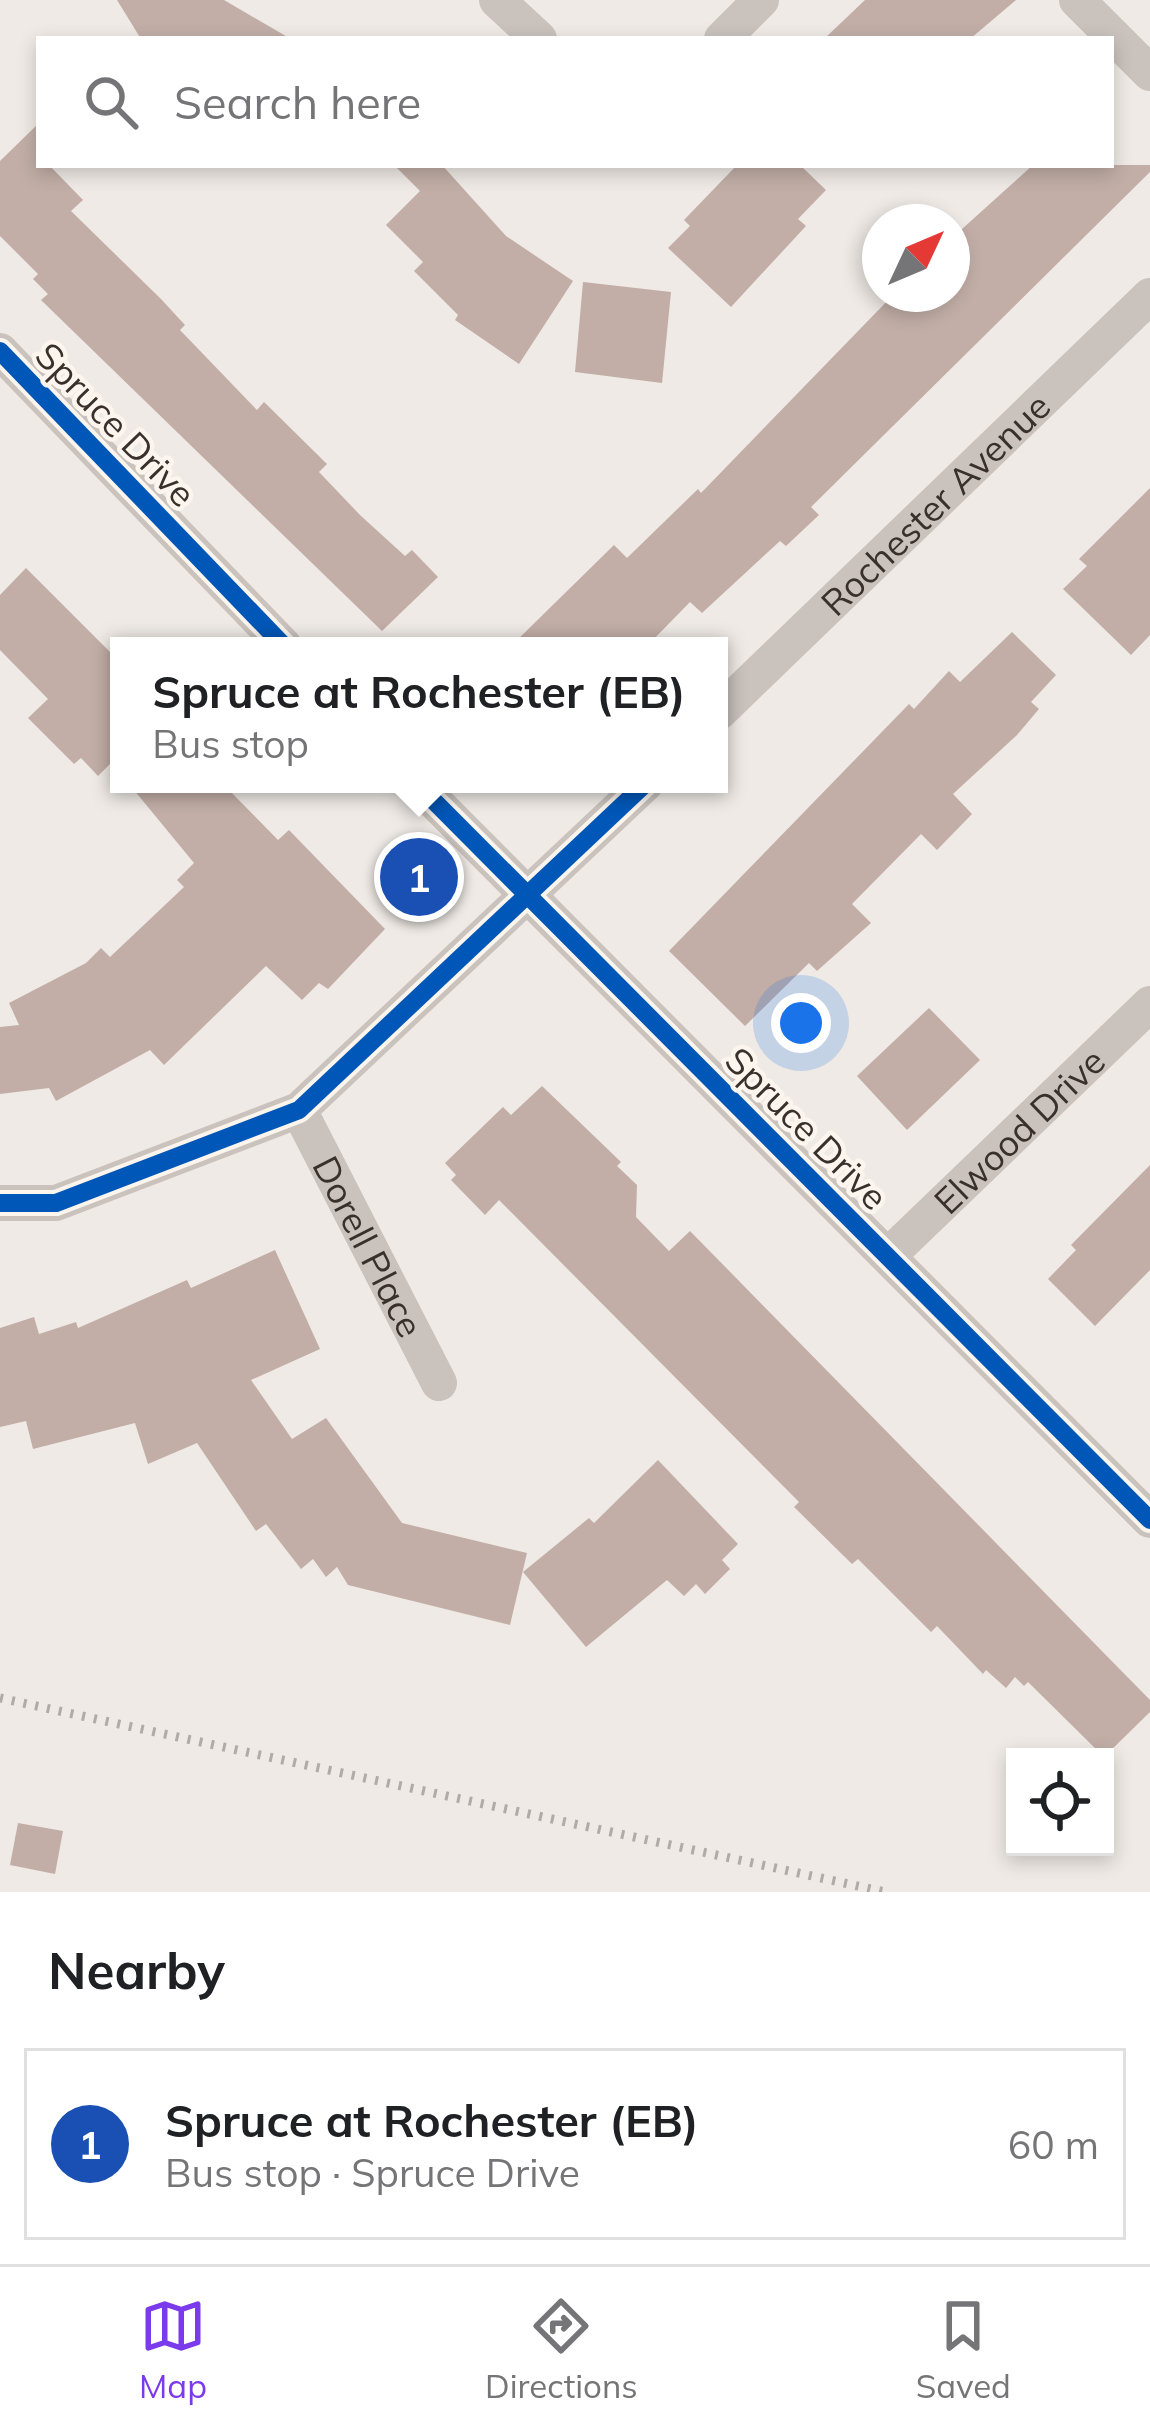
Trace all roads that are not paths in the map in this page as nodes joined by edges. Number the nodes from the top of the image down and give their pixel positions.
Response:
1 (497, 0) edge
2 (761, 0) edge
3 (1077, 0) edge
4 (536, 36) edge
5 (725, 36) edge
6 (1113, 36) edge
7 (1114, 37) edge
8 (1150, 73) edge
9 (1150, 296) edge
10 (0, 351) edge
11 (275, 637) edge
12 (728, 703) edge
13 (426, 793) edge
14 (636, 793) edge
15 (527, 898) junction
16 (1150, 1004) edge
17 (299, 1111) junction
18 (0, 1203) edge
19 (889, 1255) junction
20 (439, 1383) dead end
21 (1150, 1520) edge

1 - 4 street
2 - 5 street
3 - 6 street
7 - 8 street
9 - 12 street, Rochester Avenue
10 - 11 street, Spruce Drive
13 - 15 street, Spruce Drive
14 - 15 street
15 - 17 street
15 - 19 street, Spruce Drive
16 - 19 street, Elwood Drive
17 - 18 street
17 - 20 street, Dorell Place
19 - 21 street, Spruce Drive

